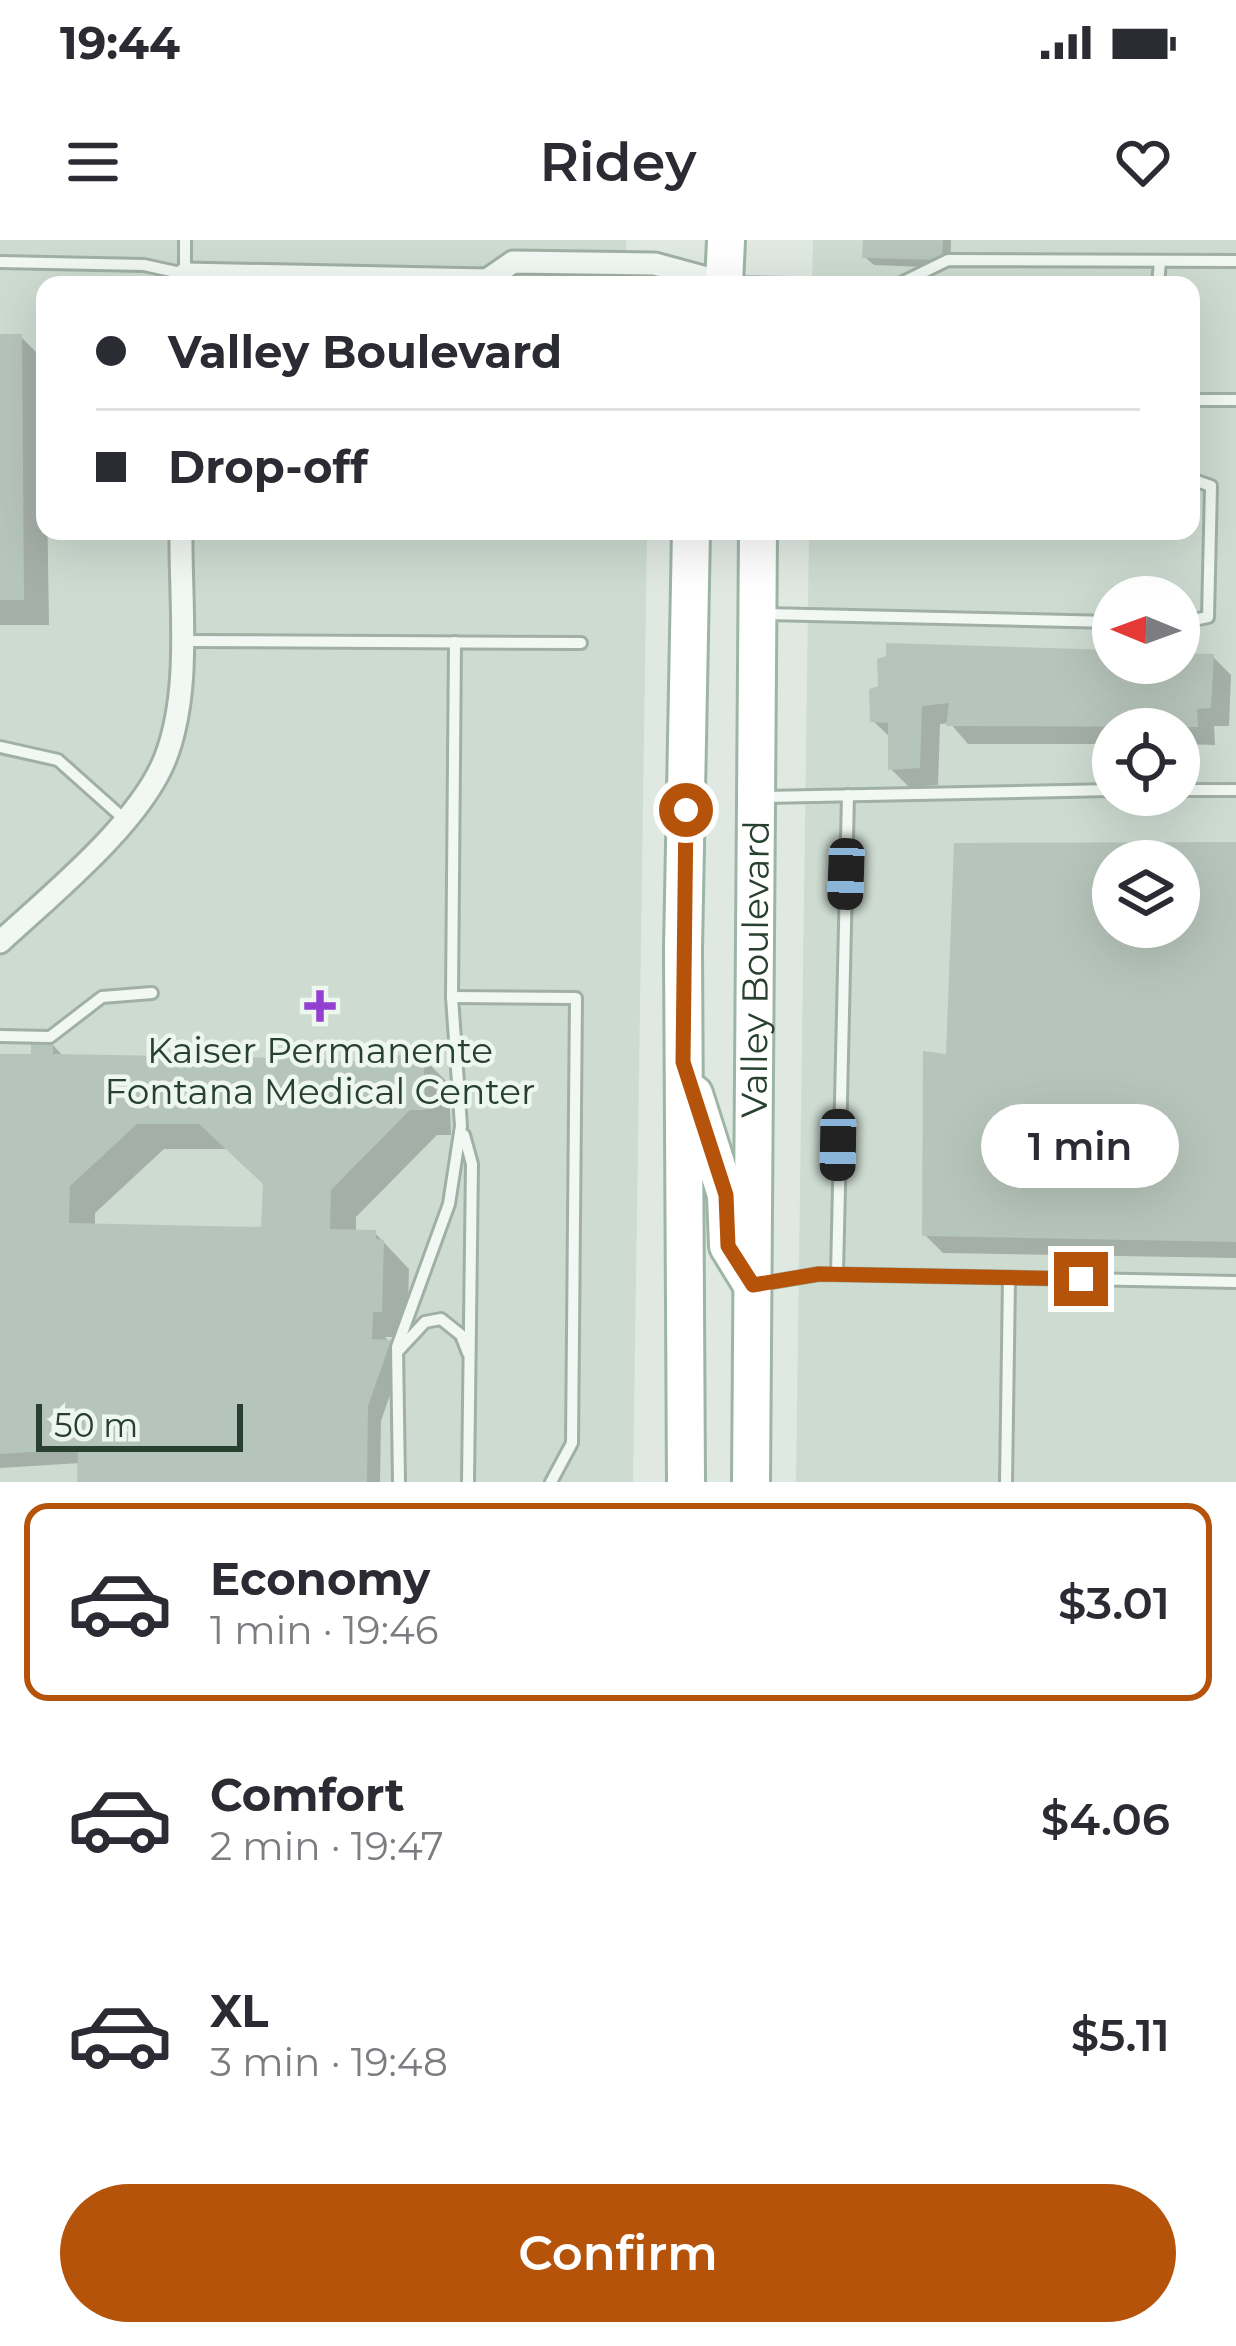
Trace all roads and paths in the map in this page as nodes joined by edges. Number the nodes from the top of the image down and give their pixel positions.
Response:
1 (185, 240) edge
2 (726, 240) edge
3 (1160, 261) junction
4 (1236, 261) edge
5 (0, 262) edge
6 (176, 276) edge
7 (185, 276) edge
8 (498, 276) edge
9 (696, 276) edge
10 (724, 276) edge
11 (915, 276) edge
12 (1159, 276) edge
13 (1200, 400) edge
14 (1236, 400) edge
15 (1200, 482) edge
16 (181, 540) edge
17 (691, 540) edge
18 (758, 540) edge
19 (757, 614) junction
20 (1200, 618) edge
21 (1092, 622) edge
22 (180, 640) junction
23 (454, 642) junction
24 (581, 643) dead end
25 (0, 747) edge
26 (1092, 790) edge
27 (1200, 790) edge
28 (1236, 790) edge
29 (848, 795) junction
30 (755, 798) junction
31 (123, 818) junction
32 (0, 942) edge
33 (152, 994) dead end
34 (452, 997) junction
35 (0, 1036) edge
36 (683, 1062) junction
37 (461, 1126) junction
38 (837, 1274) junction
39 (1009, 1278) junction
40 (1236, 1282) edge
41 (753, 1285) junction
42 (397, 1353) junction
43 (472, 1367) junction
44 (399, 1482) edge
45 (468, 1482) edge
46 (551, 1482) edge
47 (686, 1482) edge
48 (751, 1482) edge
49 (1006, 1482) edge

1 - 7 lane
2 - 10 main road
3 - 4 lane
3 - 11 lane
3 - 12 lane
5 - 6 lane
8 - 9 street
13 - 14 lane
15 - 20 lane
16 - 22 street
17 - 36 main road, Valley Boulevard
18 - 19 main road, Valley Boulevard
19 - 21 lane
19 - 30 main road, Valley Boulevard
22 - 23 lane
22 - 31 street
23 - 24 lane
23 - 34 lane
25 - 31 lane
26 - 29 lane
27 - 28 lane
29 - 30 lane
29 - 38 lane
30 - 41 main road, Valley Boulevard
31 - 32 street
33 - 35 lane
34 - 37 lane
34 - 46 lane
36 - 41 main road
36 - 47 main road, Valley Boulevard
37 - 42 lane
37 - 43 lane
38 - 39 lane
38 - 41 lane
39 - 40 lane
39 - 49 lane
41 - 48 main road, Valley Boulevard
42 - 43 lane
42 - 44 lane
43 - 45 lane

